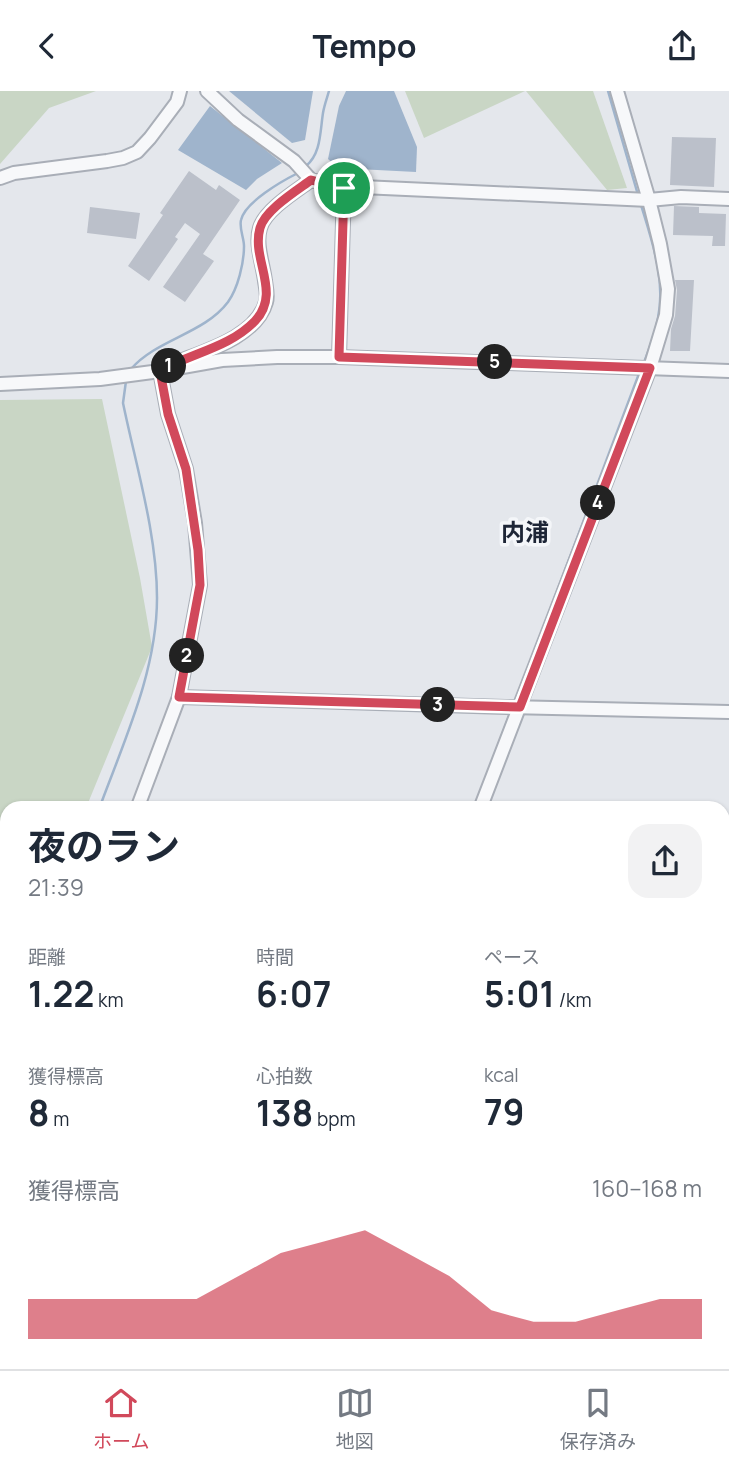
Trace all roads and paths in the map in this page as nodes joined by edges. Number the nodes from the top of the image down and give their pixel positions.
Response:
1 (180, 91) edge
2 (207, 91) edge
3 (617, 91) edge
4 (0, 178) edge
5 (311, 180) junction
6 (344, 188) junction
7 (729, 199) edge
8 (649, 200) junction
9 (339, 357) junction
10 (650, 368) junction
11 (160, 371) junction
12 (729, 371) edge
13 (0, 384) edge
14 (179, 697) junction
15 (515, 707) junction
16 (729, 712) edge
17 (140, 801) edge
18 (483, 801) edge

1 - 4 street
2 - 5 street
3 - 8 street
5 - 6 street
5 - 11 street
6 - 8 street
6 - 9 street
7 - 8 street
8 - 10 street
9 - 10 street
9 - 11 street
10 - 12 street
10 - 15 street
11 - 13 street
11 - 14 street
14 - 15 street
14 - 17 street
15 - 16 street
15 - 18 street

